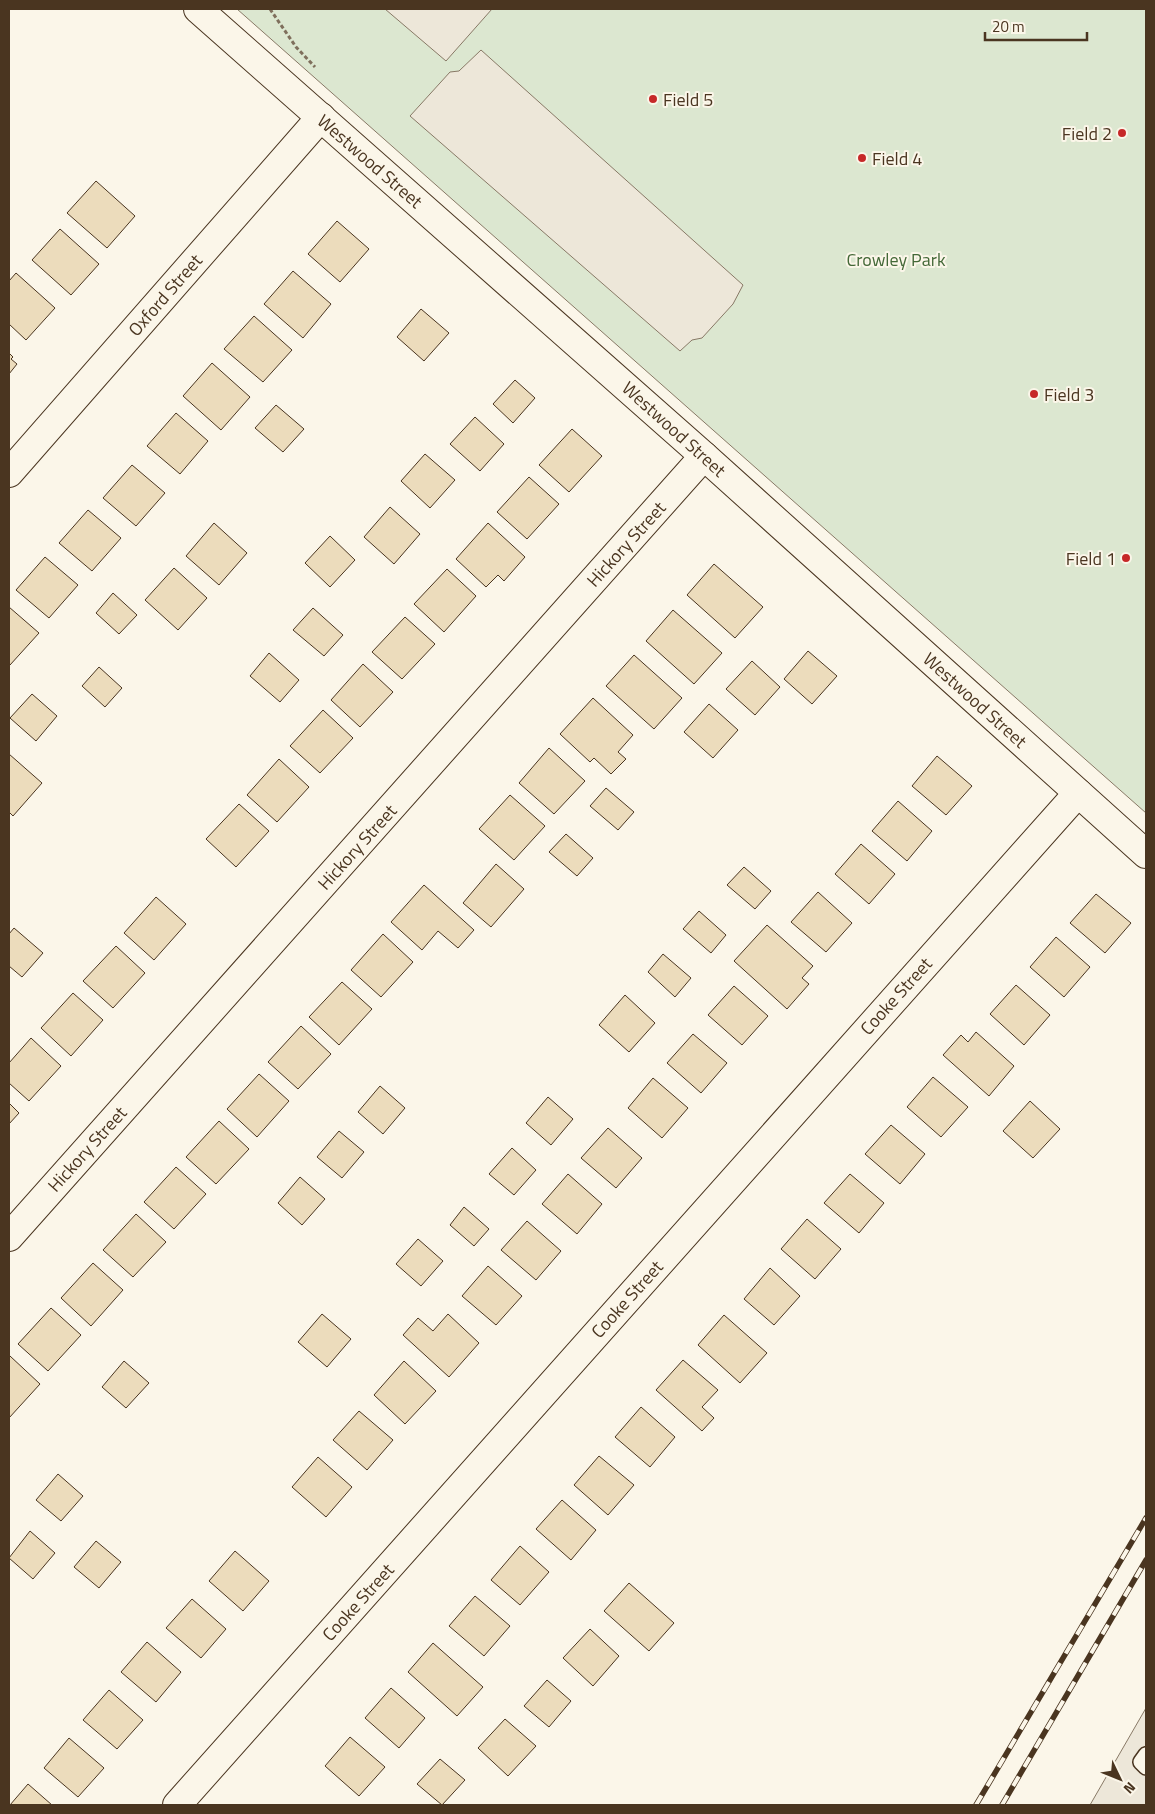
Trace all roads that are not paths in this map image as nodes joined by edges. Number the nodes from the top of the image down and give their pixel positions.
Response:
1 (198, 9) edge
2 (321, 117) junction
3 (704, 456) junction
4 (9, 474) edge
5 (1078, 793) junction
6 (1146, 854) edge
7 (9, 1237) edge
8 (1146, 1755) edge
9 (1146, 1767) edge
10 (177, 1805) edge

1 - 2 street, Westwood Street
2 - 3 street, Westwood Street
2 - 4 street, Oxford Street
3 - 5 street, Westwood Street
3 - 7 street, Hickory Street
5 - 6 street, Westwood Street
5 - 10 street, Cooke Street
8 - 9 lane

